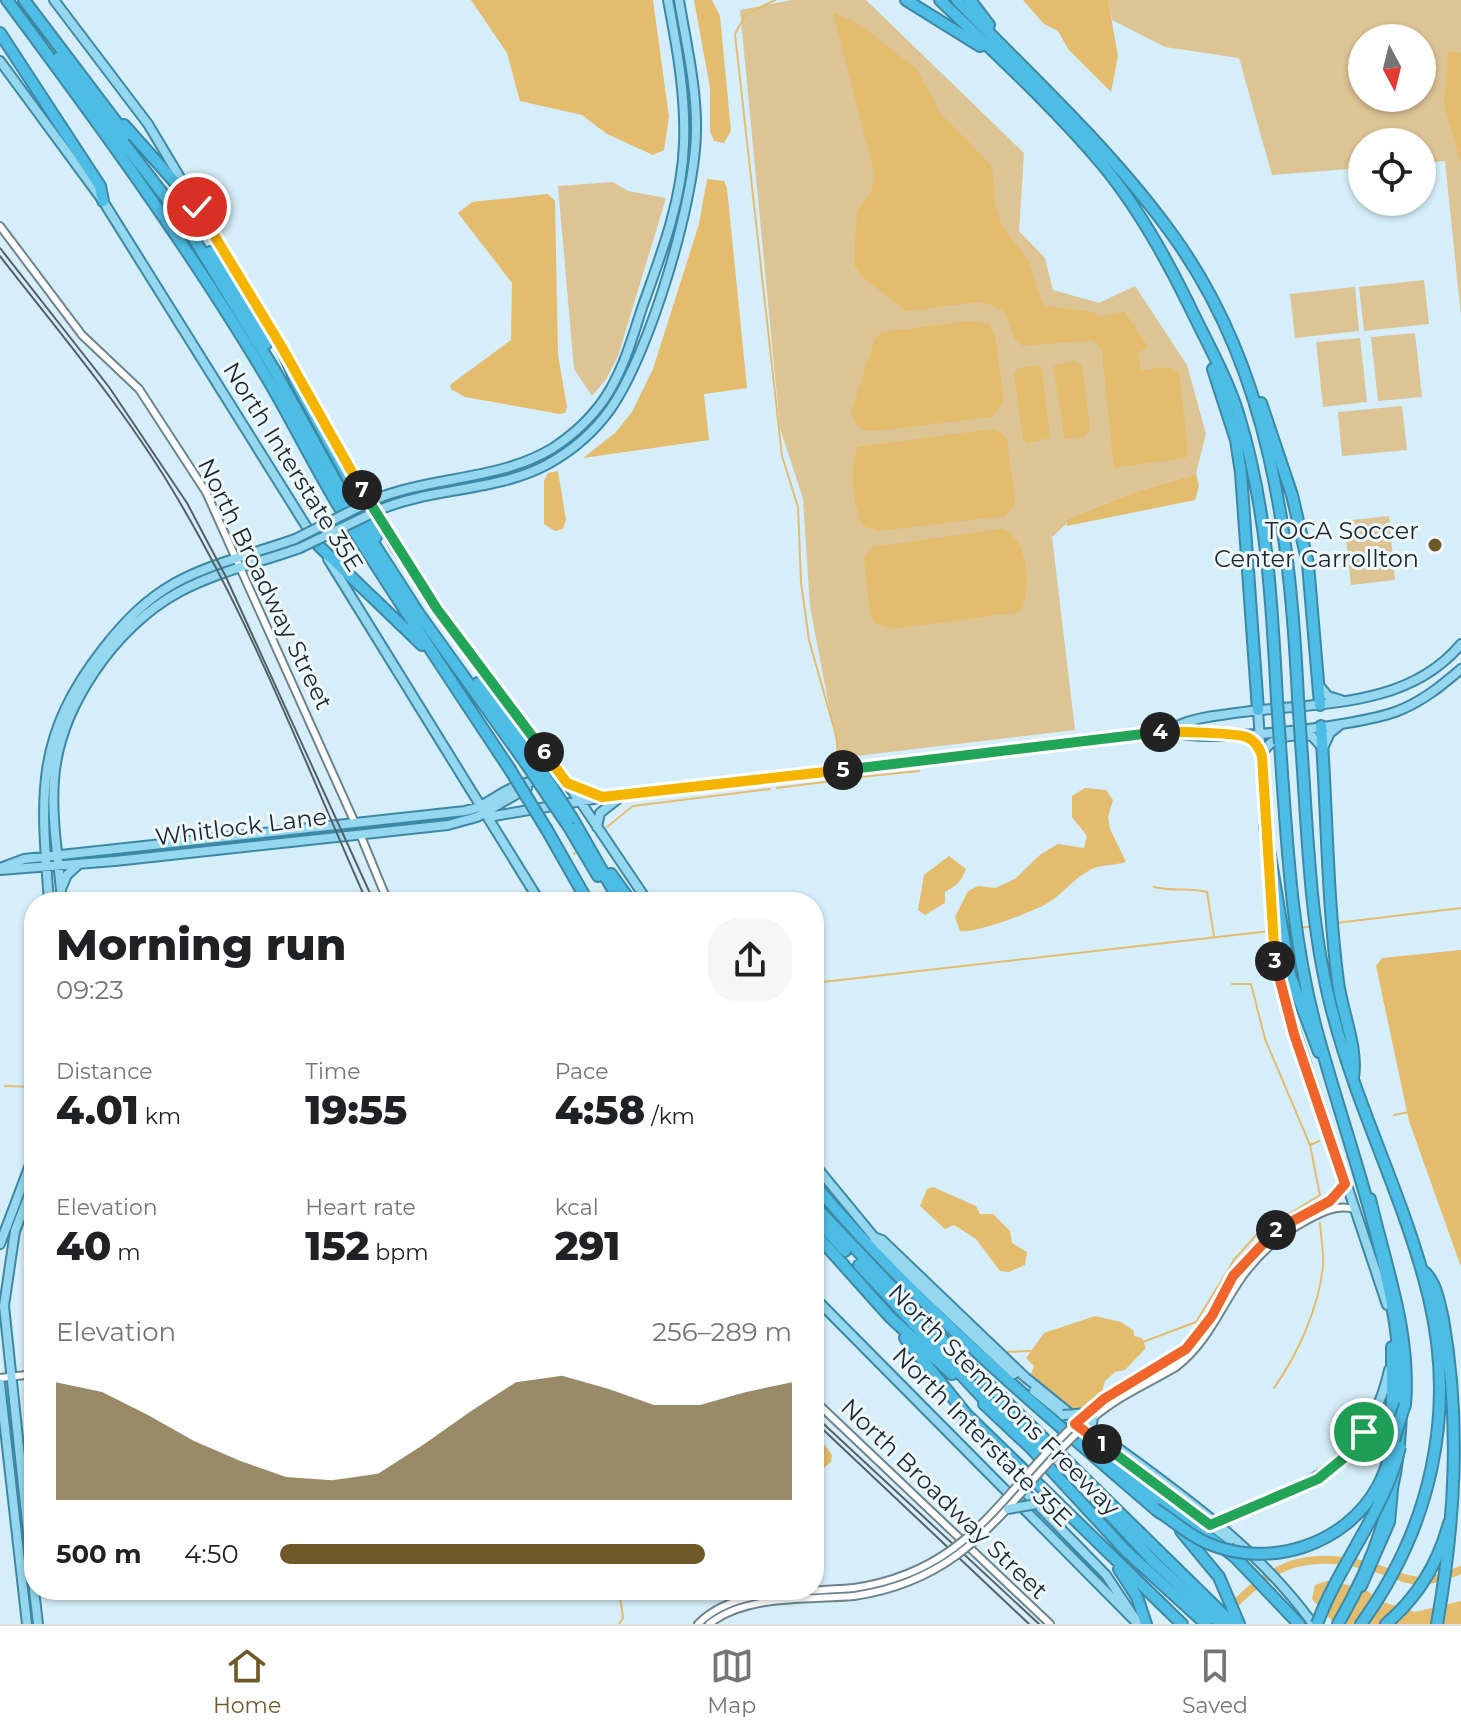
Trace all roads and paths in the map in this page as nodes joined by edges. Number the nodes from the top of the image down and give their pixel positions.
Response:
1 (7, 0) edge
2 (15, 0) edge
3 (24, 0) edge
4 (54, 0) edge
5 (668, 0) edge
6 (679, 0) edge
7 (906, 0) edge
8 (940, 0) edge
9 (957, 0) edge
10 (970, 0) edge
11 (0, 33) edge
12 (0, 61) edge
13 (1009, 62) junction
14 (111, 112) junction
15 (103, 201) junction
16 (197, 207) junction
17 (0, 226) edge
18 (1199, 325) junction
19 (280, 344) junction
20 (1246, 368) junction
21 (376, 537) junction
22 (319, 546) junction
23 (238, 560) junction
24 (242, 569) junction
25 (137, 616) junction
26 (1461, 644) edge
27 (432, 654) junction
28 (1461, 669) edge
29 (1318, 684) junction
30 (1256, 689) junction
31 (1346, 702) junction
32 (1320, 705) junction
33 (1258, 710) junction
34 (1239, 711) junction
35 (1341, 724) junction
36 (1321, 726) junction
37 (1169, 731) junction
38 (1260, 732) junction
39 (1234, 734) junction
40 (1323, 749) junction
41 (1262, 756) junction
42 (529, 760) junction
43 (50, 774) junction
44 (567, 783) junction
45 (470, 786) junction
46 (605, 801) junction
47 (579, 804) junction
48 (484, 810) junction
49 (465, 811) junction
50 (404, 818) junction
51 (355, 823) junction
52 (573, 824) junction
53 (1265, 826) joint
54 (597, 827) junction
55 (45, 832) junction
56 (360, 834) junction
57 (331, 837) junction
58 (27, 859) junction
59 (57, 862) junction
60 (47, 863) junction
61 (80, 863) junction
62 (0, 869) edge
63 (61, 890) joint
64 (48, 892) edge
65 (384, 892) edge
66 (534, 892) edge
67 (582, 892) edge
68 (608, 892) edge
69 (614, 892) edge
70 (624, 892) edge
71 (641, 892) edge
72 (1273, 904) junction
73 (1331, 1075) junction
74 (1353, 1080) junction
75 (824, 1176) edge
76 (24, 1182) edge
77 (1345, 1184) junction
78 (824, 1196) edge
79 (24, 1208) edge
80 (1354, 1209) junction
81 (824, 1217) edge
82 (824, 1227) edge
83 (874, 1237) junction
84 (824, 1243) edge
85 (0, 1244) edge
86 (1420, 1269) junction
87 (824, 1307) edge
88 (890, 1317) junction
89 (1392, 1347) junction
90 (1174, 1364) junction
91 (24, 1376) edge
92 (3, 1380) edge
93 (1018, 1392) junction
94 (1405, 1405) junction
95 (824, 1409) edge
96 (1059, 1413) junction
97 (1090, 1415) junction
98 (1079, 1427) junction
99 (1101, 1444) junction
100 (1022, 1488) junction
101 (1036, 1504) junction
102 (1008, 1509) junction
103 (1155, 1509) junction
104 (1454, 1510) junction
105 (1402, 1518) dead end
106 (24, 1522) edge
107 (1213, 1523) junction
108 (1108, 1554) junction
109 (854, 1592) junction
110 (24, 1594) edge
111 (824, 1596) edge
112 (1359, 1597) junction
113 (25, 1600) edge
114 (35, 1600) edge
115 (789, 1600) edge
116 (721, 1610) junction
117 (1198, 1611) edge
118 (27, 1624) edge
119 (38, 1624) edge
120 (698, 1624) edge
121 (709, 1624) edge
122 (1050, 1624) edge
123 (1138, 1624) edge
124 (1146, 1624) edge
125 (1182, 1624) edge
126 (1206, 1624) edge
127 (1220, 1624) edge
128 (1233, 1624) edge
129 (1239, 1624) edge
130 (1299, 1624) edge
131 (1315, 1624) edge
132 (1338, 1624) edge
133 (1361, 1624) edge
134 (1386, 1624) edge
135 (1437, 1624) edge

1 - 27 highway
2 - 42 highway
3 - 14 highway
4 - 16 main road, North Interstate 35E
5 - 23 main road, bridge
6 - 24 main road, bridge
7 - 13 highway
8 - 13 highway
9 - 13 highway
10 - 13 highway
11 - 15 highway
12 - 15 main road, North Interstate 35E
13 - 18 highway
13 - 20 highway
14 - 16 highway
14 - 21 highway
15 - 22 main road, North Interstate 35E
16 - 19 main road, North Interstate 35E
17 - 23 street, North Broadway Street
18 - 30 highway
18 - 73 highway, bridge
19 - 21 highway
19 - 44 main road, North Interstate 35E
20 - 29 highway
20 - 74 highway, bridge
21 - 42 highway
22 - 27 highway
22 - 45 main road, North Interstate 35E
23 - 24 street, North Broadway Street
23 - 25 main road
24 - 25 main road
24 - 51 street, North Broadway Street
25 - 43 main road
26 - 31 main road
27 - 67 highway, bridge
28 - 35 main road
29 - 31 main road
29 - 32 highway
30 - 33 highway
30 - 34 main road
31 - 32 main road
32 - 33 main road
32 - 36 main road
33 - 34 main road
33 - 38 main road
34 - 37 main road
35 - 36 main road
35 - 40 main road
36 - 38 main road
36 - 40 highway
37 - 39 main road
37 - 46 main road
38 - 39 main road
38 - 41 main road
39 - 41 main road
40 - 41 main road
40 - 74 highway
41 - 53 main road
42 - 52 highway, bridge
43 - 55 main road
43 - 59 main road
44 - 46 main road
44 - 47 main road, North Interstate 35E
44 - 48 main road
45 - 48 main road, North Interstate 35E
45 - 49 main road
46 - 47 main road
46 - 54 main road
47 - 48 main road
47 - 54 main road, North Interstate 35E
48 - 49 main road, Whitlock Lane
48 - 56 main road, Whitlock Lane
48 - 66 main road, North Interstate 35E
49 - 50 main road, Whitlock Lane
50 - 51 main road, Whitlock Lane
50 - 56 main road
51 - 57 main road
51 - 59 main road, Whitlock Lane
52 - 68 highway
52 - 69 highway
52 - 70 highway
53 - 72 highway
54 - 71 main road, North Interstate 35E
55 - 58 main road
55 - 60 main road
56 - 57 main road, Whitlock Lane
56 - 65 street
57 - 61 main road, Whitlock Lane
58 - 60 main road, Whitlock Lane
58 - 62 main road, Whitlock Lane
59 - 60 main road, Whitlock Lane
59 - 61 main road, Whitlock Lane
59 - 63 main road
60 - 62 main road, Whitlock Lane
60 - 64 main road
61 - 63 main road
72 - 73 highway
72 - 77 main road
73 - 94 highway
74 - 86 highway
75 - 83 main road
76 - 85 main road
77 - 80 main road
77 - 90 street
78 - 93 highway
79 - 92 main road
80 - 89 main road
80 - 90 street
81 - 117 highway, North Stemmons Freeway
82 - 117 highway
83 - 96 main road
83 - 107 main road
84 - 88 highway, North Stemmons Freeway
86 - 104 highway
86 - 133 highway
87 - 123 main road, North Interstate 35E
88 - 108 highway
88 - 117 highway, North Stemmons Freeway
89 - 107 main road
89 - 112 highway
90 - 97 street, bridge
91 - 92 street
92 - 106 main road
92 - 110 main road
93 - 103 highway
93 - 130 highway
94 - 103 highway, bridge
94 - 131 highway, bridge
95 - 122 street, North Broadway Street
96 - 97 main road, bridge
96 - 98 main road, bridge
97 - 98 street, bridge
97 - 99 main road, bridge
98 - 99 main road, bridge
98 - 100 street, bridge
99 - 107 main road
100 - 101 main road, North Interstate 35E, bridge
100 - 102 street, bridge
100 - 109 street, bridge
101 - 102 main road, bridge
101 - 123 main road, North Interstate 35E
102 - 109 street, bridge
103 - 129 highway, bridge
104 - 134 highway
104 - 135 highway
105 - 112 highway
107 - 131 main road
108 - 124 highway
108 - 125 highway
109 - 111 street
112 - 132 highway
113 - 118 main road
114 - 119 main road
115 - 116 street
116 - 120 street
116 - 121 street
117 - 126 highway, North Stemmons Freeway
117 - 127 highway
117 - 128 highway, North Stemmons Freeway

